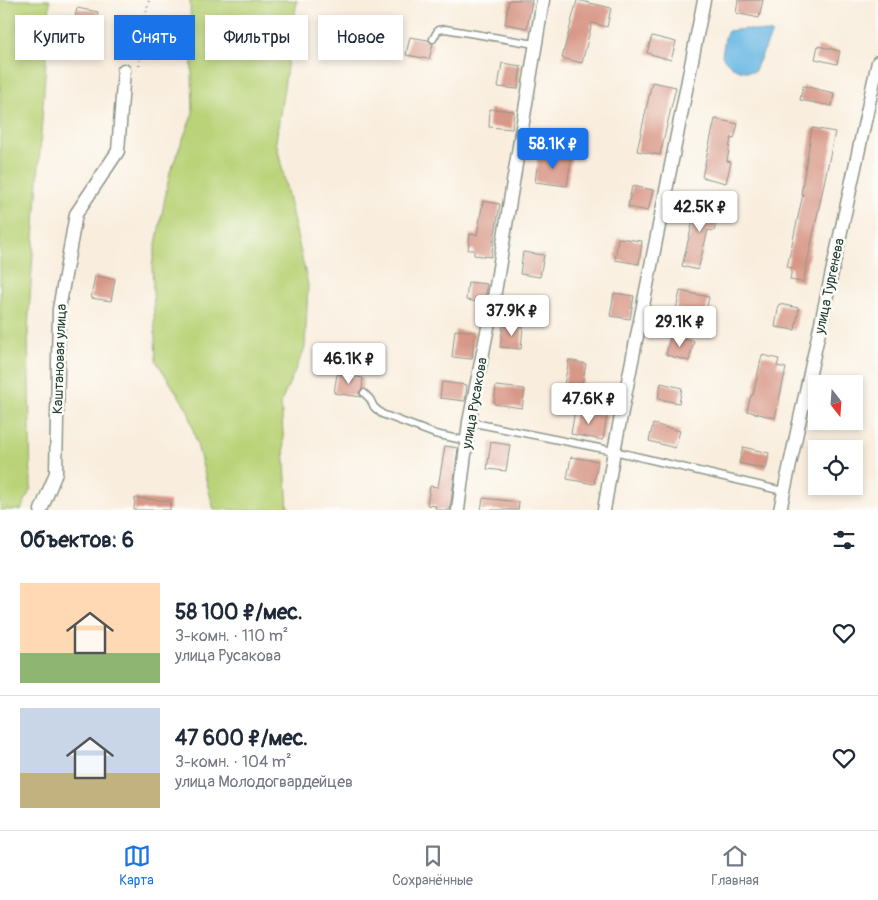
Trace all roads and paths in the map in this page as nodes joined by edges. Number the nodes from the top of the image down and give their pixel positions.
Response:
1 (149, 0) edge
2 (542, 0) edge
3 (704, 0) edge
4 (433, 39) dead end
5 (535, 44) junction
6 (878, 62) edge
7 (124, 70) joint
8 (364, 393) dead end
9 (469, 422) junction
10 (467, 441) junction
11 (614, 451) junction
12 (784, 492) junction
13 (42, 510) edge
14 (458, 510) edge
15 (604, 510) edge
16 (780, 510) edge

1 - 7 path
2 - 5 street, улица Русакова
3 - 11 street
4 - 5 lane
5 - 9 street, улица Русакова
6 - 12 street, улица Тургенева
7 - 13 street, Каштановая улица
8 - 10 lane
9 - 10 street, улица Русакова
9 - 11 lane
10 - 14 street, улица Русакова
11 - 12 lane
11 - 15 street
12 - 16 street, улица Тургенева

